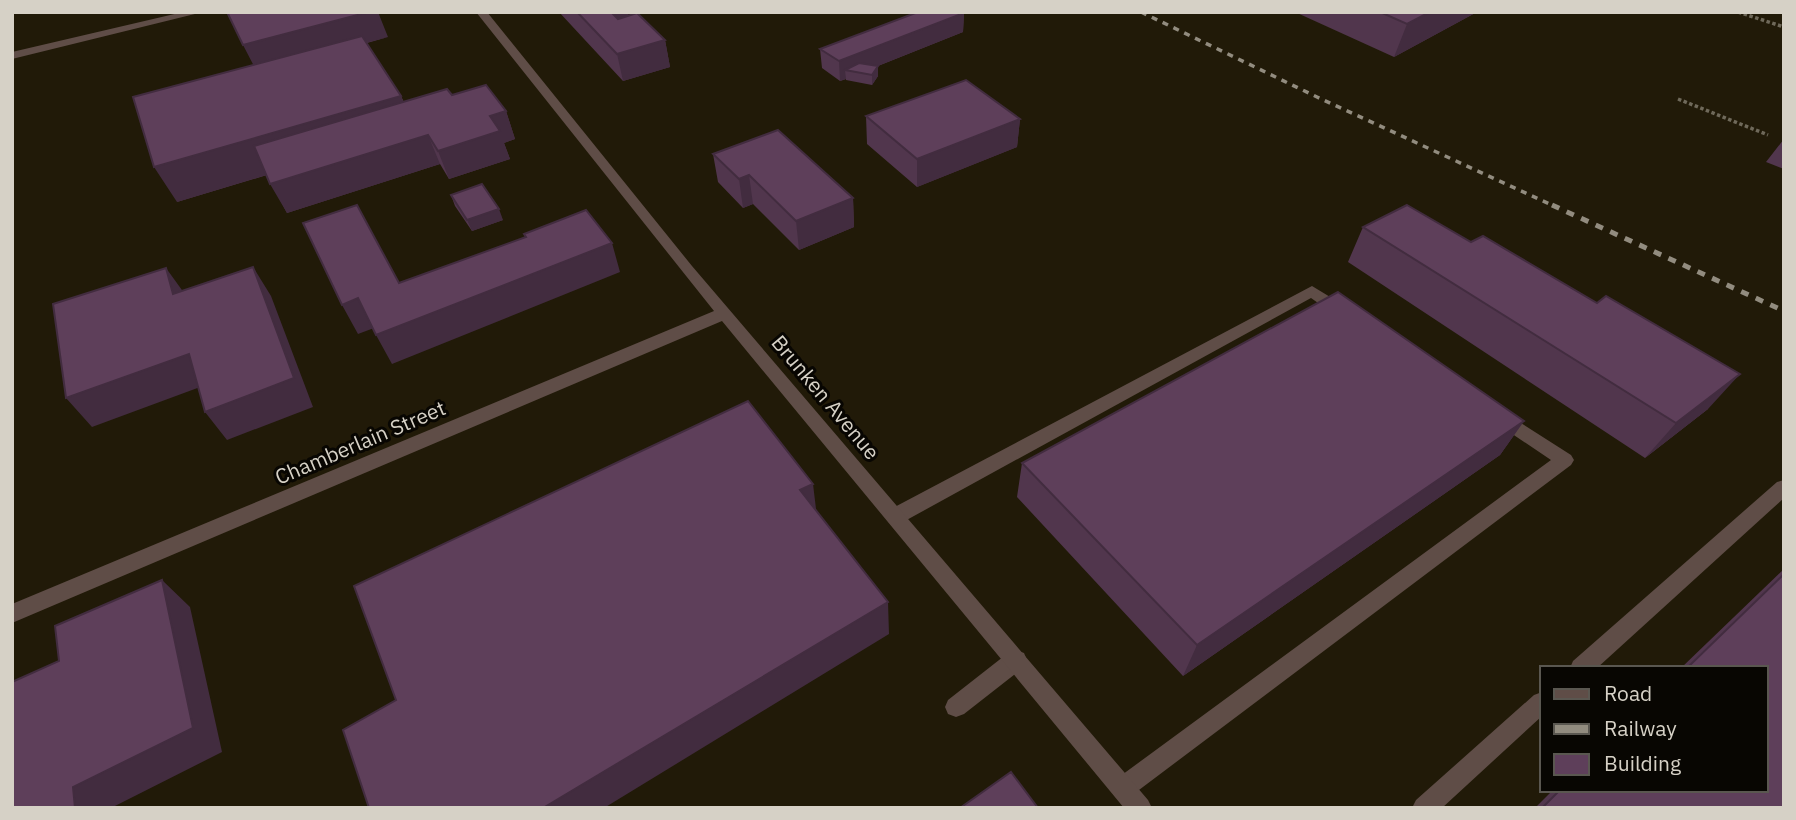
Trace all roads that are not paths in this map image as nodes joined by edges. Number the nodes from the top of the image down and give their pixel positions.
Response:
1 (198, 12) edge
2 (481, 12) edge
3 (12, 56) edge
4 (724, 313) junction
5 (1358, 322) edge
6 (1485, 406) edge
7 (1784, 487) edge
8 (896, 516) junction
9 (12, 614) edge
10 (1016, 660) junction
11 (1583, 666) edge
12 (1540, 704) edge
13 (956, 707) dead end
14 (1123, 788) junction
15 (1140, 808) edge
16 (1424, 808) edge

1 - 3 street
2 - 4 street, Brunken Avenue
4 - 8 street, Brunken Avenue
4 - 9 street, Chamberlain Street
5 - 8 street
6 - 14 street
7 - 11 street
8 - 10 street, Brunken Avenue
10 - 13 street
10 - 14 street, Brunken Avenue
12 - 16 street
14 - 15 street, Brunken Avenue

